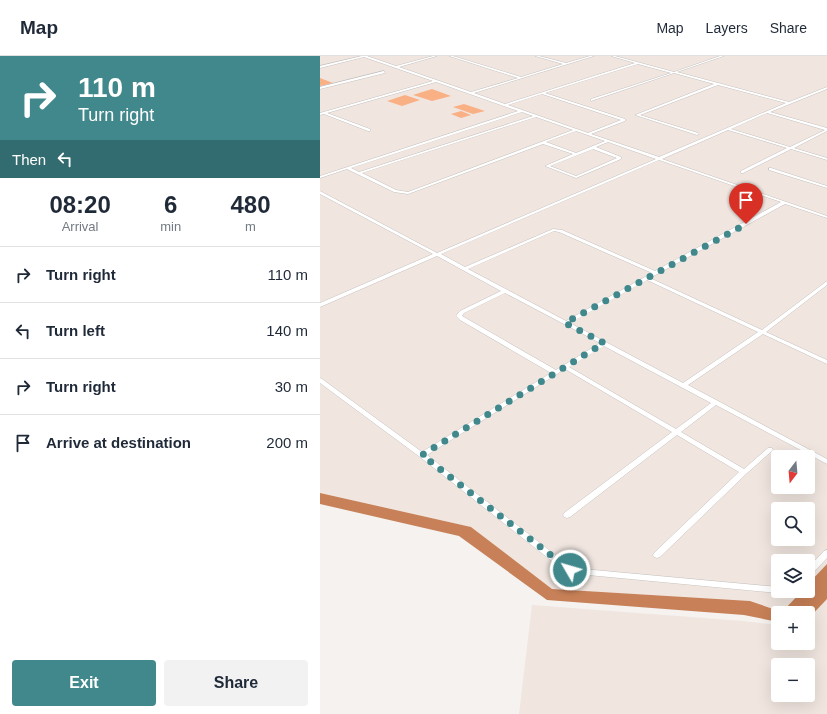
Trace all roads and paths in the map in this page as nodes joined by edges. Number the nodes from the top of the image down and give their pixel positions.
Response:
1 (365, 56) edge
2 (436, 56) edge
3 (450, 56) edge
4 (536, 56) edge
5 (593, 56) edge
6 (612, 56) edge
7 (723, 56) edge
8 (638, 63) junction
9 (565, 64) junction
10 (320, 67) edge
11 (396, 67) junction
12 (384, 72) dead end
13 (674, 73) junction
14 (521, 78) junction
15 (436, 82) junction
16 (718, 84) junction
17 (320, 88) edge
18 (827, 88) edge
19 (471, 93) junction
20 (541, 93) junction
21 (592, 100) dead end
22 (788, 103) junction
23 (505, 105) junction
24 (521, 111) junction
25 (767, 112) junction
26 (322, 113) edge
27 (536, 116) junction
28 (728, 129) junction
29 (369, 130) dead end
30 (576, 130) junction
31 (827, 130) edge
32 (588, 134) junction
33 (697, 134) dead end
34 (608, 141) junction
35 (544, 143) junction
36 (592, 148) junction
37 (791, 148) junction
38 (577, 154) junction
39 (660, 159) junction
40 (827, 159) edge
41 (348, 168) junction
42 (770, 170) dead end
43 (742, 172) dead end
44 (359, 174) junction
45 (320, 177) edge
46 (827, 187) edge
47 (320, 192) edge
48 (785, 202) junction
49 (827, 217) edge
50 (438, 255) junction
51 (464, 269) junction
52 (655, 273) junction
53 (646, 278) junction
54 (827, 282) edge
55 (504, 291) junction
56 (320, 305) edge
57 (565, 323) junction
58 (762, 332) junction
59 (604, 343) junction
60 (827, 362) edge
61 (565, 367) junction
62 (556, 373) junction
63 (320, 380) edge
64 (683, 386) junction
65 (715, 403) junction
66 (676, 432) junction
67 (770, 450) dead end
68 (422, 455) junction
69 (827, 462) edge
70 (744, 472) junction
71 (567, 515) dead end
72 (827, 553) edge
73 (657, 555) dead end
74 (815, 566) edge
75 (771, 589) edge

1 - 10 lane
1 - 11 lane
2 - 11 lane
3 - 14 lane
4 - 9 lane
5 - 9 lane
6 - 8 lane
7 - 13 lane
8 - 13 lane
8 - 20 lane
9 - 14 lane
11 - 15 lane
12 - 17 lane
13 - 16 lane
13 - 21 lane
14 - 19 lane
15 - 19 lane
15 - 26 lane
16 - 22 lane
16 - 33 lane
18 - 22 lane
19 - 23 lane
20 - 23 lane
20 - 32 lane
22 - 25 lane
23 - 24 lane
24 - 27 lane
24 - 41 lane
25 - 28 lane
25 - 31 lane
26 - 29 lane
27 - 30 lane
27 - 44 lane
28 - 37 lane
28 - 39 lane
30 - 32 lane
30 - 35 lane
31 - 37 lane
32 - 34 lane
34 - 36 lane
34 - 39 lane
35 - 38 lane
35 - 44 lane
36 - 38 lane
36 - 38 lane
37 - 40 lane
37 - 43 lane
39 - 48 lane
39 - 50 lane
41 - 44 lane
41 - 45 lane
42 - 46 lane
47 - 50 lane
48 - 49 lane
48 - 52 lane
50 - 51 lane
50 - 56 lane
51 - 52 lane
51 - 55 lane
52 - 53 lane
53 - 57 lane
53 - 58 lane
54 - 58 lane
55 - 57 lane
55 - 62 lane
57 - 59 lane
58 - 60 lane
58 - 64 lane
59 - 61 lane
59 - 64 lane
61 - 62 lane
61 - 66 lane
62 - 68 lane
63 - 68 lane
64 - 65 lane
65 - 66 lane
65 - 69 lane
66 - 70 lane
66 - 71 lane
67 - 70 lane
68 - 75 lane
70 - 73 lane
72 - 74 lane

